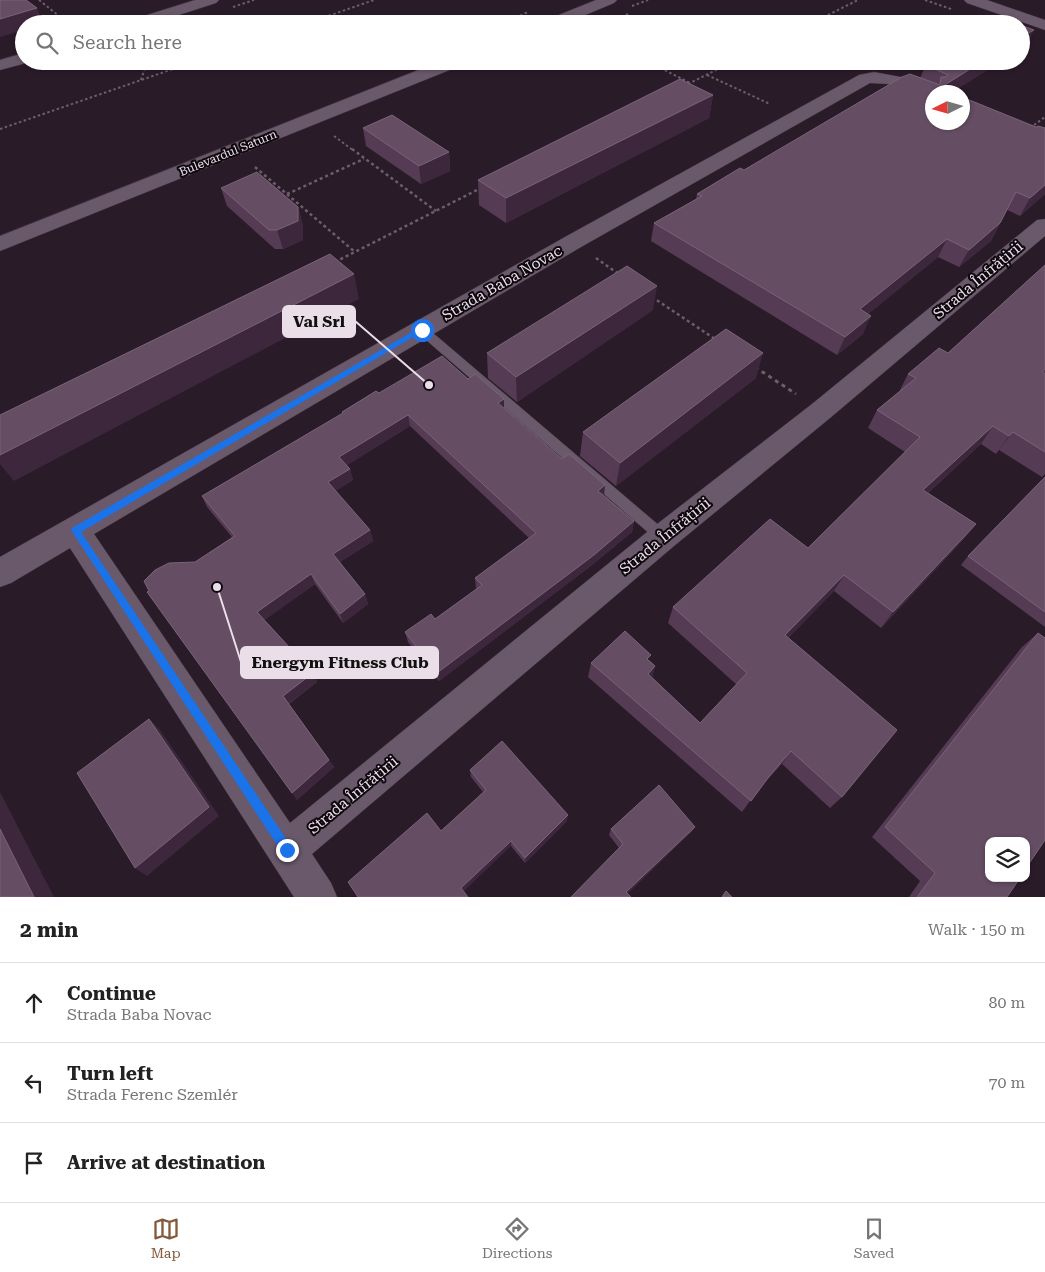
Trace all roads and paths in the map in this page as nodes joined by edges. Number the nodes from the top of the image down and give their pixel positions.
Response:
1 (39, 0) edge
2 (211, 0) edge
3 (374, 0) edge
4 (609, 0) edge
5 (858, 0) edge
6 (972, 0) edge
7 (58, 15) edge
8 (163, 15) edge
9 (331, 15) edge
10 (572, 15) edge
11 (828, 15) edge
12 (1016, 15) edge
13 (1030, 20) edge
14 (1045, 25) edge
15 (15, 61) edge
16 (0, 65) edge
17 (144, 70) edge
18 (170, 70) edge
19 (434, 70) edge
20 (665, 70) edge
21 (715, 70) edge
22 (707, 74) junction
23 (141, 80) junction
24 (690, 83) junction
25 (682, 87) edge
26 (925, 92) edge
27 (798, 117) junction
28 (1045, 117) edge
29 (0, 129) edge
30 (327, 132) dead end
31 (1024, 132) edge
32 (364, 159) junction
33 (251, 163) dead end
34 (489, 184) edge
35 (287, 194) junction
36 (436, 211) junction
37 (1045, 225) edge
38 (572, 242) junction
39 (0, 244) edge
40 (355, 252) junction
41 (329, 265) edge
42 (620, 275) edge
43 (644, 291) edge
44 (422, 330) junction
45 (716, 340) edge
46 (748, 362) edge
47 (821, 411) junction
48 (75, 530) junction
49 (663, 537) junction
50 (0, 573) edge
51 (287, 850) junction
52 (317, 897) edge

1 - 7 path
2 - 8 street
3 - 9 path
4 - 10 street
5 - 11 path
6 - 12 street
13 - 14 street
15 - 16 street
17 - 23 path
18 - 23 path
19 - 39 street, Bulevardul Saturn
20 - 24 path
21 - 22 path
22 - 24 path
22 - 27 path
23 - 29 path
24 - 25 path
26 - 27 street, Strada Baba Novac
27 - 38 street, Strada Baba Novac
28 - 31 path
30 - 32 path
32 - 35 path
32 - 36 path
33 - 35 path
34 - 36 path
35 - 40 path
36 - 40 path
37 - 47 street, Strada Înfrățirii
38 - 42 path
38 - 44 street, Strada Baba Novac
40 - 41 path
43 - 45 path
44 - 48 street, Strada Baba Novac
44 - 49 lane
46 - 47 path
47 - 49 street, Strada Înfrățirii
48 - 50 street, Strada Baba Novac
48 - 51 street
49 - 51 street, Strada Înfrățirii
51 - 52 street

